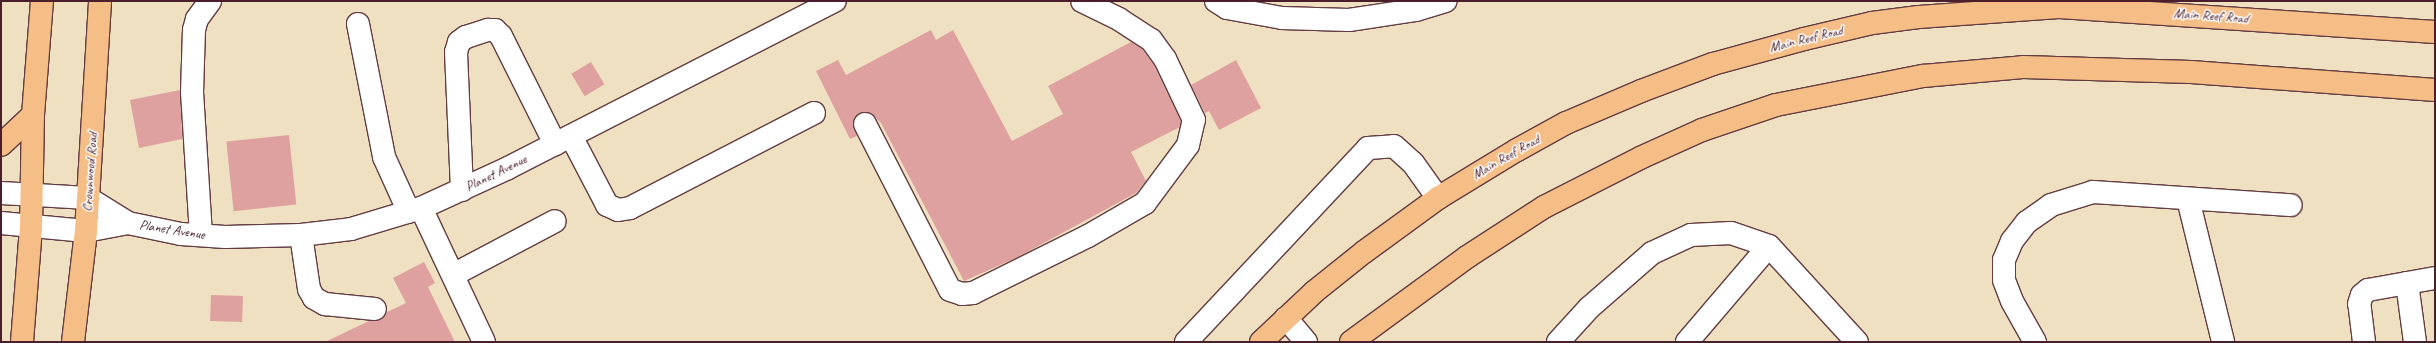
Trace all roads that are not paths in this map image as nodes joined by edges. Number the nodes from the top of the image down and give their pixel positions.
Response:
1 (42, 1) edge
2 (100, 1) edge
3 (210, 1) edge
4 (835, 1) edge
5 (1082, 1) edge
6 (1216, 1) edge
7 (1446, 1) edge
8 (358, 24) dead end
9 (2435, 32) edge
10 (2435, 90) edge
11 (814, 113) dead end
12 (33, 115) junction
13 (865, 124) dead end
14 (563, 140) junction
15 (1, 145) edge
16 (462, 190) junction
17 (1, 193) edge
18 (32, 195) junction
19 (88, 198) junction
20 (1438, 198) junction
21 (2188, 199) junction
22 (2291, 206) dead end
23 (415, 210) junction
24 (555, 221) dead end
25 (1, 223) edge
26 (128, 223) junction
27 (31, 227) junction
28 (86, 231) junction
29 (201, 235) junction
30 (301, 235) junction
31 (1769, 246) junction
32 (453, 275) junction
33 (2435, 278) edge
34 (2407, 283) junction
35 (375, 309) dead end
36 (1286, 318) junction
37 (22, 342) edge
38 (74, 342) edge
39 (484, 342) edge
40 (1186, 342) edge
41 (1261, 342) edge
42 (1306, 342) edge
43 (1351, 342) edge
44 (1558, 342) edge
45 (1686, 342) edge
46 (1857, 342) edge
47 (2035, 342) edge
48 (2223, 342) edge
49 (2364, 342) edge
50 (2414, 342) edge

1 - 12 main road
2 - 19 main road, Crownwood Road
3 - 29 street
4 - 14 street, Planet Avenue
5 - 13 street
6 - 7 street
8 - 23 street
9 - 20 main road, Main Reef Road
10 - 43 main road
11 - 14 street
12 - 15 main road
12 - 18 main road
14 - 16 street, Planet Avenue
14 - 16 street
16 - 23 street, Planet Avenue
17 - 18 street, Planet Avenue
18 - 19 street, Planet Avenue
18 - 27 main road
19 - 26 street, Planet Avenue
19 - 28 main road, Crownwood Road
20 - 36 main road, Main Reef Road
20 - 40 street
21 - 22 street
21 - 47 street
21 - 48 street
23 - 30 street, Planet Avenue
23 - 32 street
24 - 32 street
25 - 27 street, Planet Avenue
26 - 28 street, Planet Avenue
26 - 29 street, Planet Avenue
27 - 28 street, Planet Avenue
27 - 37 main road
28 - 38 main road, Crownwood Road
29 - 30 street, Planet Avenue
30 - 35 street
31 - 44 street
31 - 45 street
31 - 46 street
32 - 39 street
33 - 34 street
34 - 49 street
34 - 50 street
36 - 41 main road, Main Reef Road
36 - 42 street

